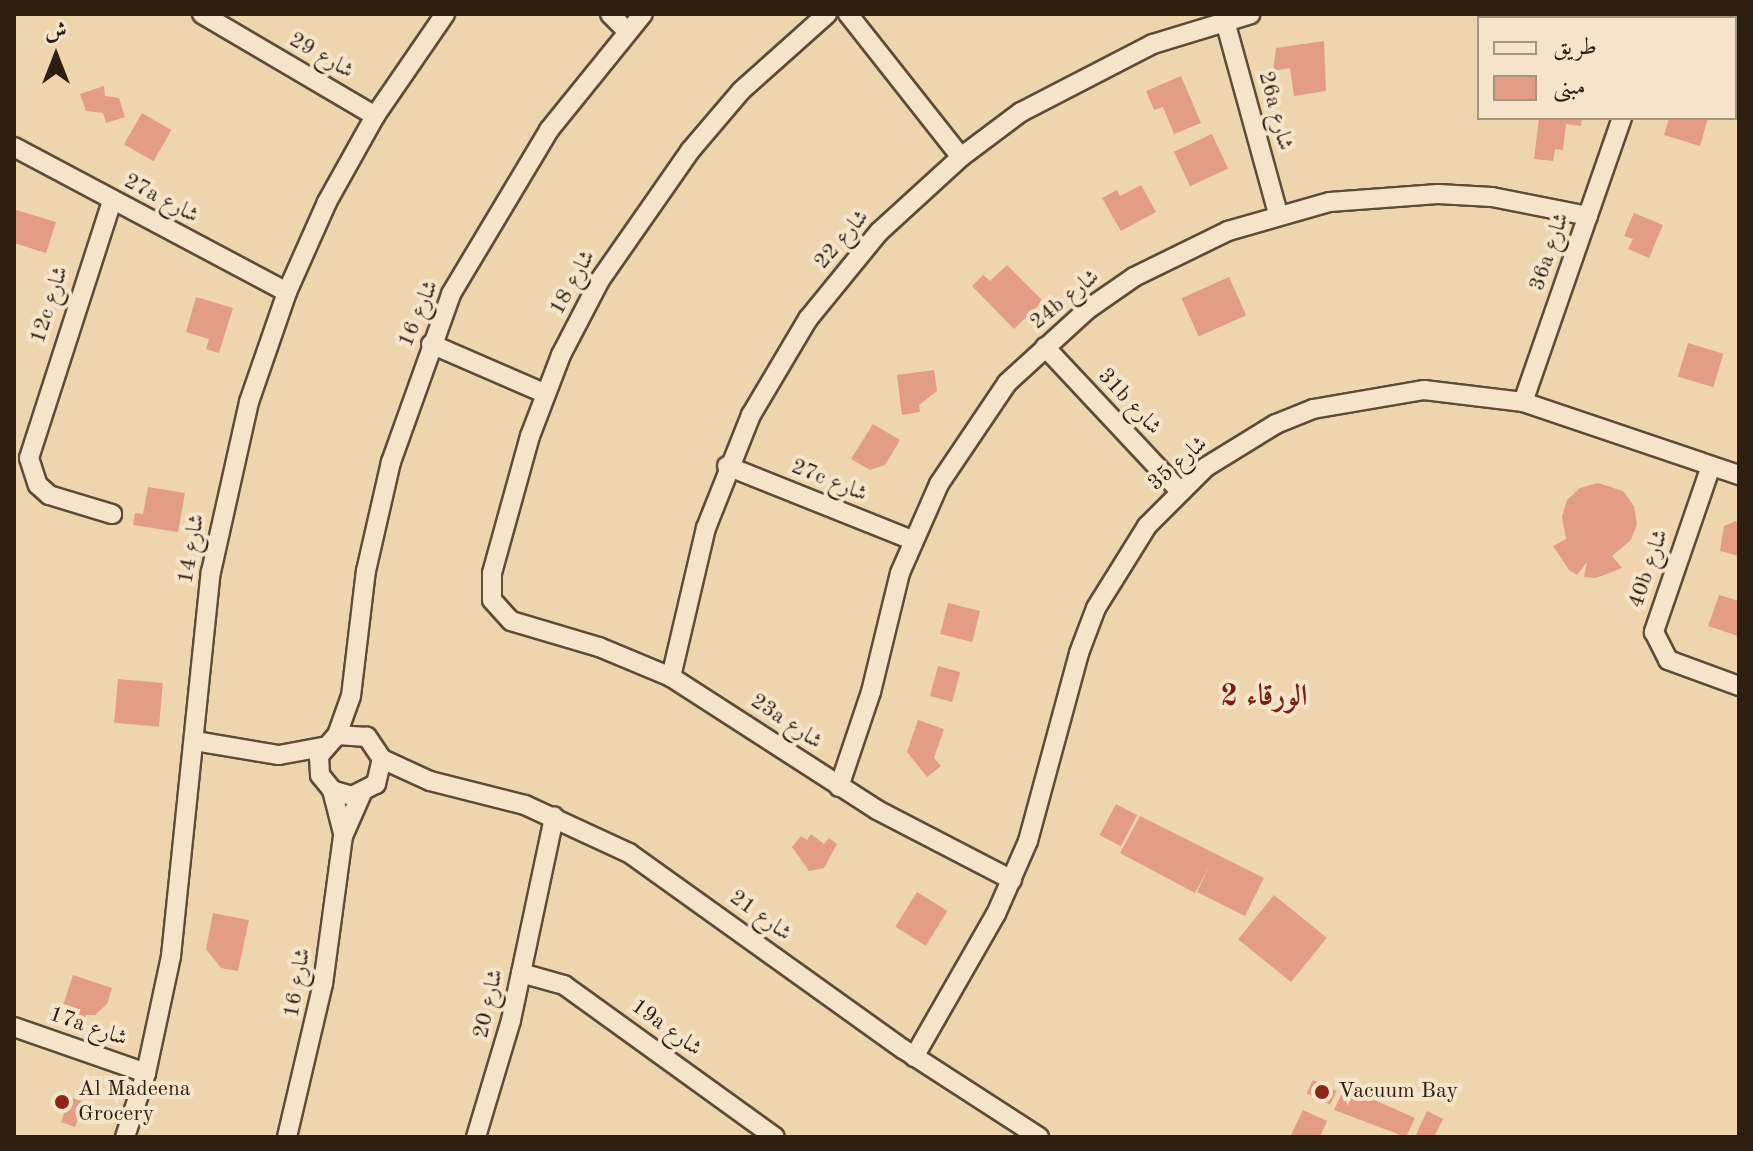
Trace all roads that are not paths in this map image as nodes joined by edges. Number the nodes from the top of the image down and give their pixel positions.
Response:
1 (204, 14) edge
2 (445, 14) edge
3 (610, 14) edge
4 (827, 14) edge
5 (848, 14) edge
6 (1251, 14) edge
7 (632, 20) edge
8 (1225, 21) junction
9 (375, 116) junction
10 (1621, 120) edge
11 (14, 147) edge
12 (961, 157) junction
13 (112, 201) junction
14 (1278, 213) junction
15 (1588, 216) junction
16 (287, 292) junction
17 (1045, 347) junction
18 (429, 350) junction
19 (546, 394) junction
20 (1523, 402) junction
21 (727, 466) junction
22 (1711, 466) junction
23 (1739, 475) edge
24 (1179, 490) junction
25 (112, 514) dead end
26 (912, 540) junction
27 (524, 625) joint
28 (671, 677) junction
29 (353, 683) junction
30 (1739, 686) edge
31 (367, 737) junction
32 (330, 741) junction
33 (194, 746) junction
34 (279, 755) junction
35 (382, 759) junction
36 (430, 781) junction
37 (326, 783) junction
38 (839, 787) junction
39 (369, 789) junction
40 (560, 820) junction
41 (343, 836) junction
42 (1012, 880) junction
43 (521, 973) junction
44 (14, 1027) edge
45 (908, 1053) junction
46 (146, 1073) junction
47 (125, 1137) edge
48 (287, 1137) edge
49 (476, 1137) edge
50 (775, 1137) edge
51 (1039, 1137) edge

1 - 9 street, شارع 29
2 - 9 street, شارع 14
3 - 7 street
4 - 19 street, شارع 18
5 - 12 street
6 - 8 street, شارع 22
7 - 18 street, شارع 16
8 - 12 street, شارع 22
8 - 14 street, 26a شارع
9 - 16 street, شارع 14
10 - 15 street, 36a شارع
11 - 13 street, 27a شارع
12 - 21 street, شارع 22
13 - 16 street, 27a شارع
13 - 25 street, 12c شارع
14 - 15 street, 24b شارع
14 - 17 street, 24b شارع
15 - 20 street, 36a شارع
16 - 33 street, شارع 14
17 - 24 street, 31b شارع
17 - 26 street, 24b شارع
18 - 19 street
18 - 29 street, شارع 16
19 - 27 street, شارع 18
20 - 22 street, شارع 35
20 - 24 street, شارع 35
21 - 26 street, 27c شارع
21 - 28 street, شارع 22
22 - 23 street, شارع 35
22 - 30 street, 40b شارع
24 - 42 street, شارع 35
26 - 38 street, 24b شارع
27 - 28 street, 23a شارع
28 - 38 street, 23a شارع
29 - 31 street, شارع 16
29 - 32 street, شارع 16
31 - 32 street
31 - 35 street, شارع 16
32 - 34 street
32 - 37 street, شارع 16
33 - 34 street
33 - 46 street, شارع 14
34 - 37 street
35 - 36 street, شارع 21
35 - 39 street, شارع 16
36 - 39 street, شارع 21
36 - 40 street, شارع 21
37 - 39 street, شارع 21
37 - 41 street, شارع 16
38 - 42 street, 23a شارع
39 - 41 street, شارع 16
40 - 43 street, شارع 20
40 - 45 street, شارع 21
41 - 48 street, شارع 16
42 - 45 street, شارع 35
43 - 49 street, شارع 20
43 - 50 street, 19a شارع
44 - 46 street, 17a شارع
45 - 51 street, شارع 21
46 - 47 street, شارع 14

